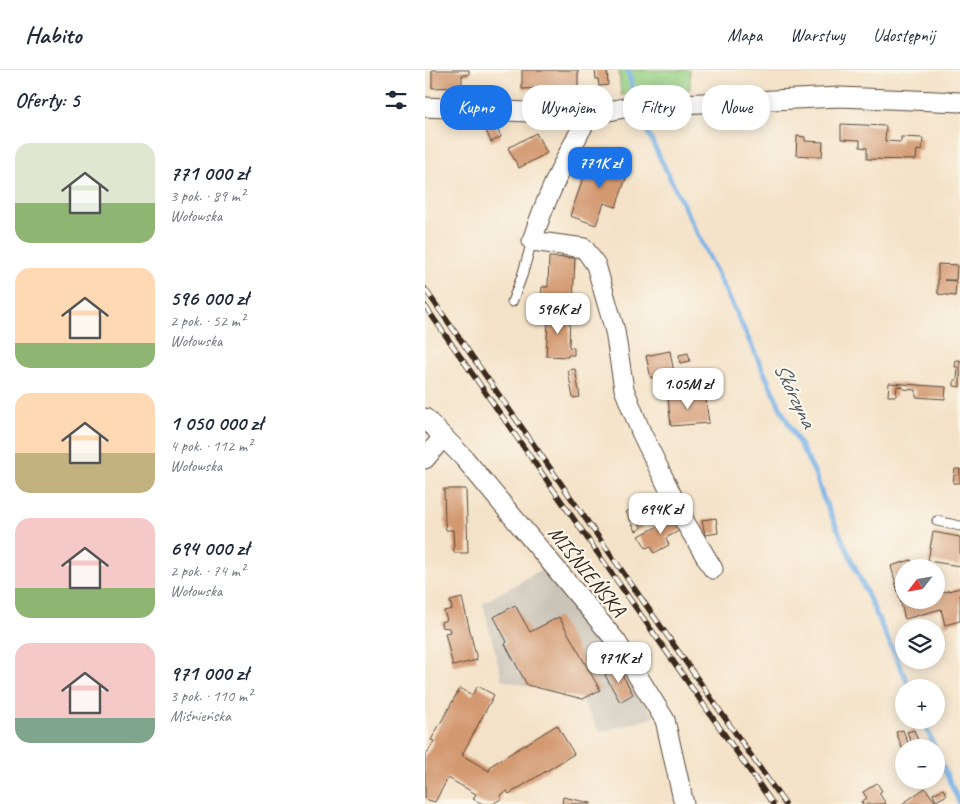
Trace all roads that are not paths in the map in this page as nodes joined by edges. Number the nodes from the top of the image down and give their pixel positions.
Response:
1 (960, 102) edge
2 (425, 106) edge
3 (613, 110) edge
4 (522, 111) edge
5 (581, 130) edge
6 (532, 242) junction
7 (512, 302) dead end
8 (425, 418) edge
9 (443, 437) junction
10 (425, 459) edge
11 (937, 521) dead end
12 (960, 526) edge
13 (713, 569) dead end
14 (684, 804) edge

1 - 3 street
2 - 4 street
5 - 6 street
6 - 7 lane
6 - 13 street
8 - 9 street, MIŚNIEŃSKA
9 - 10 street
9 - 14 street, MIŚNIEŃSKA
11 - 12 lane

